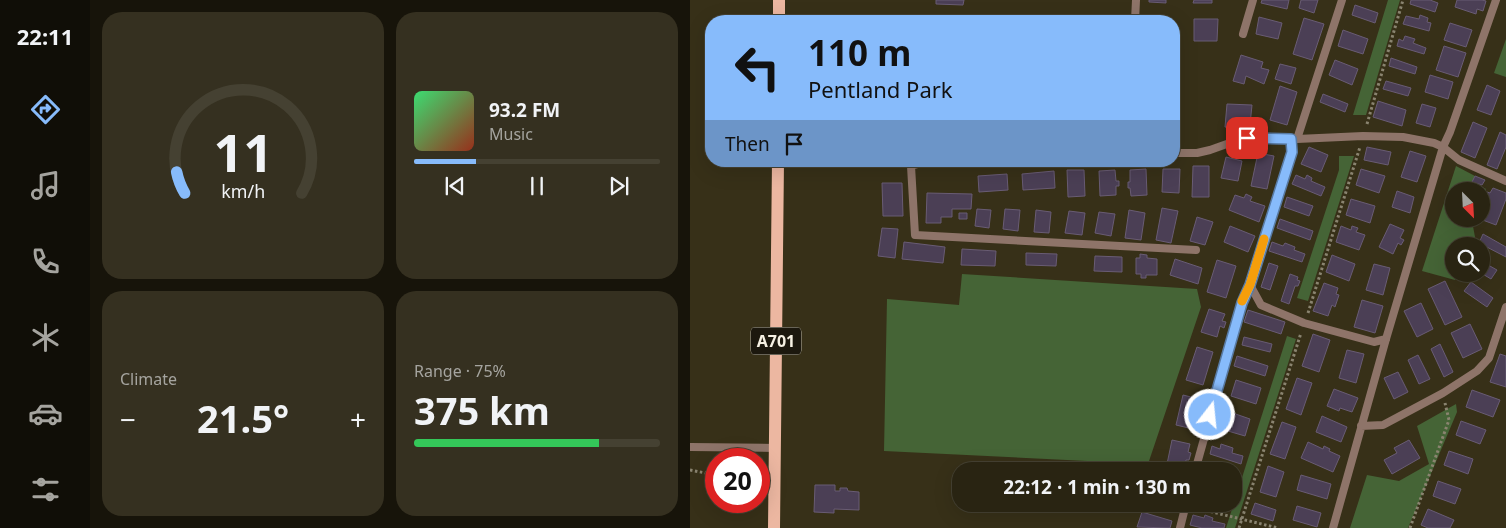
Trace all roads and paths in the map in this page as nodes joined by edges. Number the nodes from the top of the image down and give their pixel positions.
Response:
1 (779, 0) edge
2 (1136, 0) edge
3 (1253, 0) edge
4 (1342, 0) edge
5 (1403, 0) edge
6 (1496, 0) edge
7 (779, 15) edge
8 (1135, 15) edge
9 (1243, 34) dead end
10 (1363, 136) junction
11 (1294, 139) junction
12 (1443, 147) junction
13 (1180, 153) edge
14 (778, 167) edge
15 (911, 167) edge
16 (1506, 181) edge
17 (1196, 250) dead end
18 (1250, 285) junction
19 (1506, 307) edge
20 (1304, 323) junction
21 (1386, 339) junction
22 (1443, 393) junction
23 (1361, 426) junction
24 (690, 447) edge
25 (775, 448) junction
26 (1198, 462) edge
27 (690, 470) edge
28 (705, 473) edge
29 (1184, 512) edge
30 (1214, 512) edge
31 (1242, 519) junction
32 (774, 528) edge
33 (1180, 528) edge
34 (1239, 528) edge
35 (1278, 528) edge
36 (1333, 528) edge
37 (1410, 528) edge

1 - 7 main road
2 - 8 lane
3 - 9 lane
4 - 11 lane
5 - 10 path
6 - 12 lane
10 - 11 lane
10 - 12 lane
10 - 20 path
11 - 13 lane
11 - 18 lane
12 - 16 lane
12 - 21 lane
14 - 25 main road, A701
15 - 17 lane
18 - 20 lane
18 - 26 lane
19 - 22 lane
20 - 21 lane
20 - 31 path
21 - 23 lane
22 - 23 lane
22 - 37 path
23 - 36 lane
24 - 25 lane
25 - 32 main road, A701
27 - 28 path
29 - 33 lane
30 - 31 path
31 - 34 path
31 - 35 path

